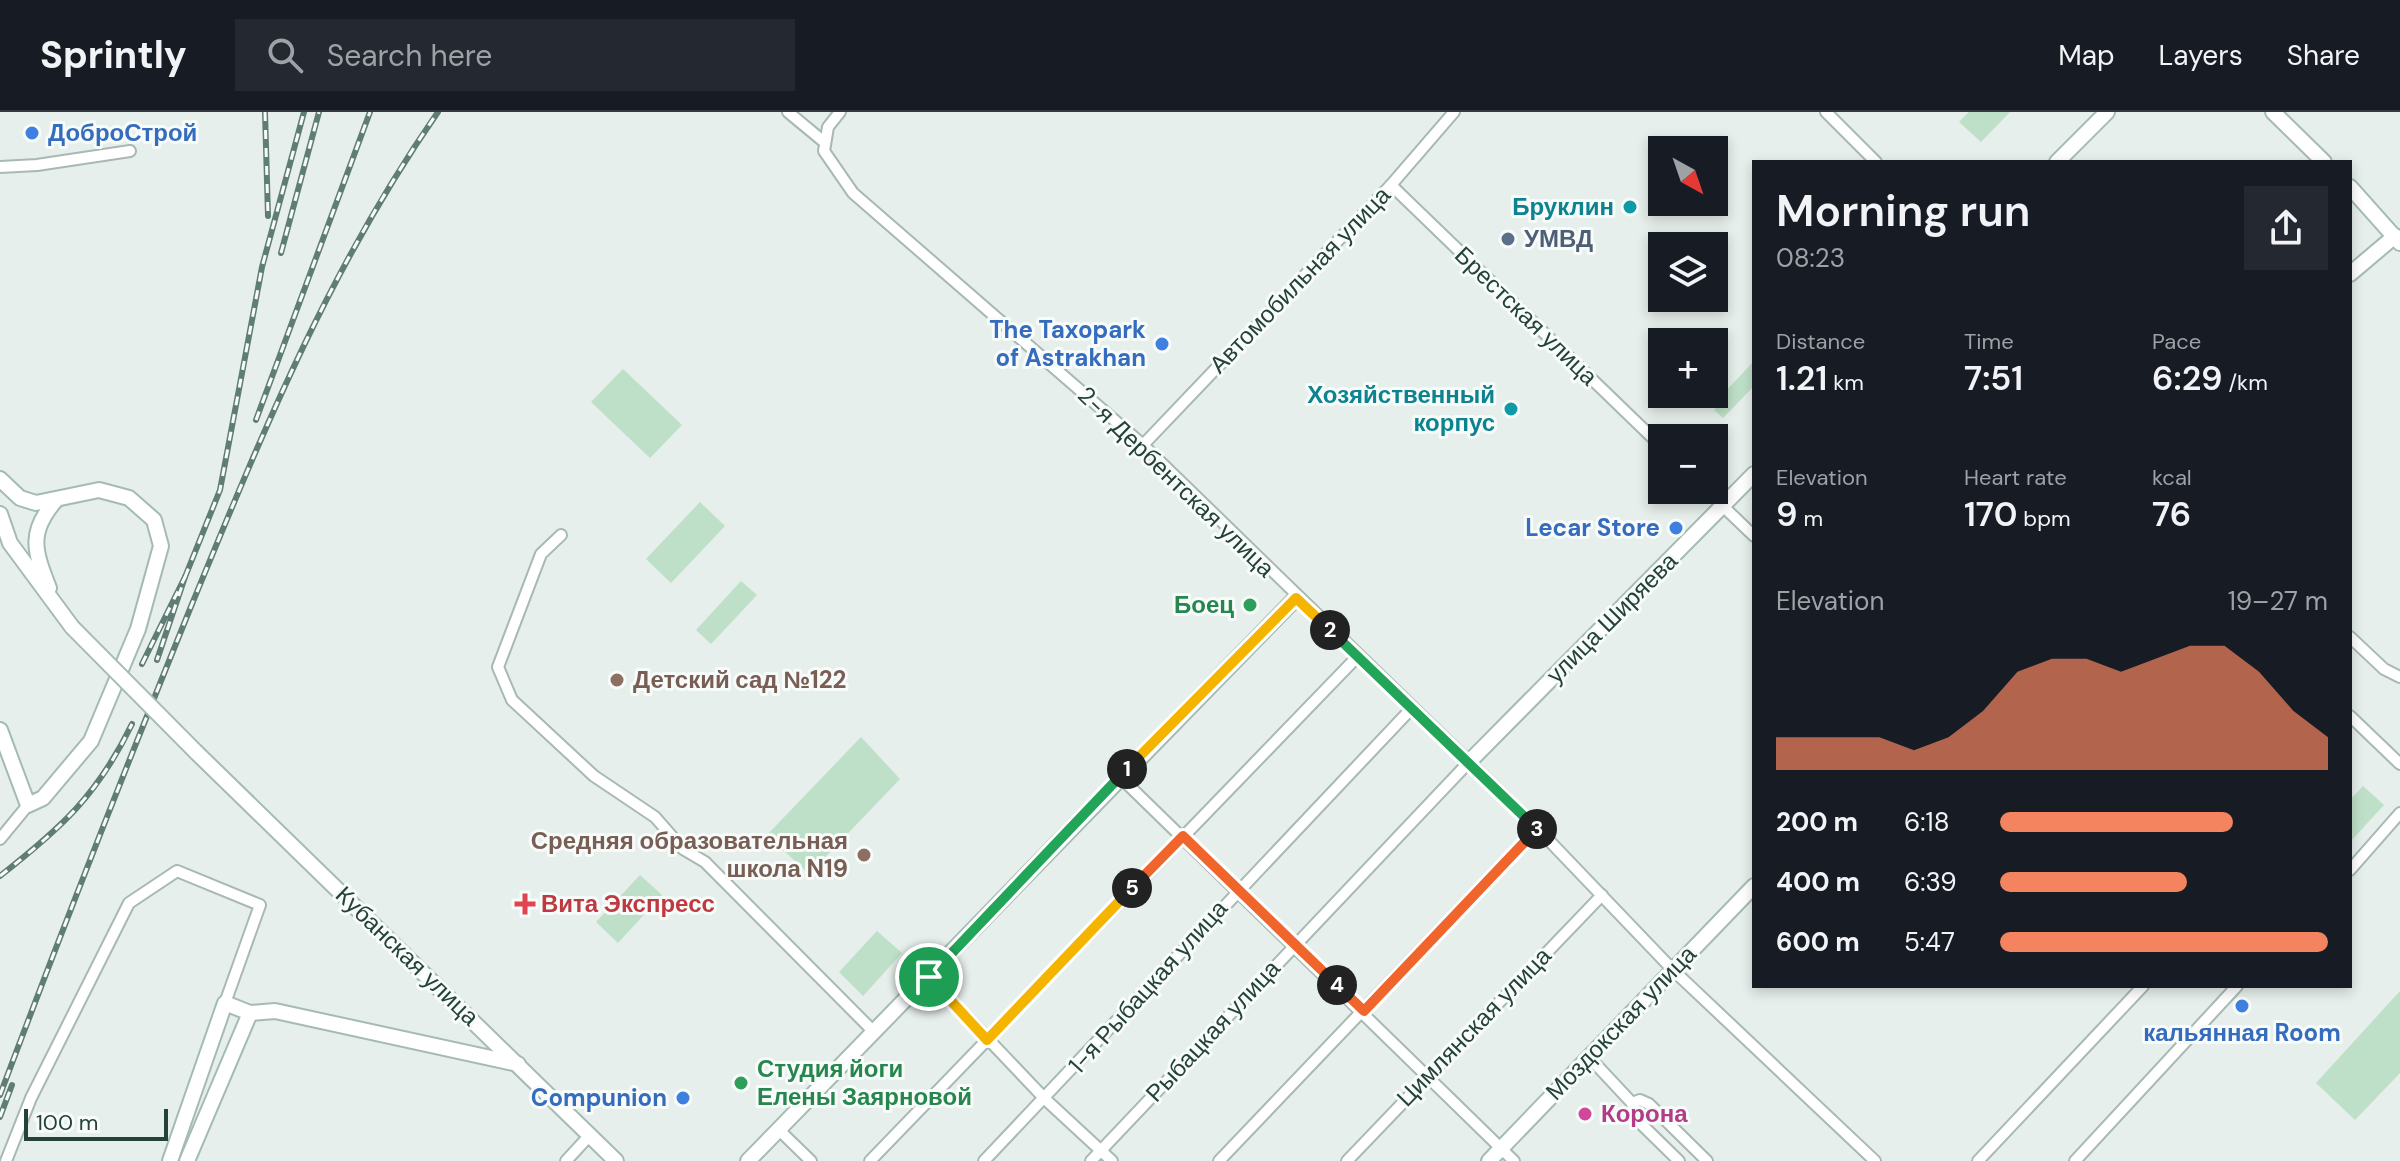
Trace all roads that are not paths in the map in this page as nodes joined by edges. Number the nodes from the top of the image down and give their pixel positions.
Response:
1 (788, 112) edge
2 (840, 112) edge
3 (1454, 112) edge
4 (1826, 112) edge
5 (2107, 112) edge
6 (2273, 112) edge
7 (823, 141) junction
8 (130, 151) dead end
9 (1874, 160) edge
10 (2059, 160) edge
11 (2322, 160) edge
12 (0, 167) edge
13 (1391, 185) junction
14 (2352, 189) edge
15 (2398, 237) edge
16 (2352, 272) edge
17 (1648, 433) edge
18 (1143, 445) junction
19 (1752, 476) edge
20 (0, 479) edge
21 (56, 500) junction
22 (1720, 504) edge
23 (1723, 507) junction
24 (0, 514) edge
25 (1752, 534) edge
26 (561, 535) dead end
27 (1296, 598) junction
28 (56, 607) junction
29 (2352, 639) edge
30 (1358, 656) junction
31 (2400, 677) edge
32 (1411, 709) junction
33 (2352, 718) edge
34 (0, 730) edge
35 (1469, 762) junction
36 (2399, 762) edge
37 (1120, 777) junction
38 (28, 805) junction
39 (2400, 813) edge
40 (1537, 828) junction
41 (1183, 836) junction
42 (0, 839) edge
43 (2352, 868) edge
44 (1752, 888) edge
45 (1237, 890) junction
46 (1602, 895) junction
47 (1295, 945) junction
48 (1673, 970) junction
49 (929, 977) junction
50 (2141, 988) edge
51 (2232, 988) edge
52 (225, 1003) junction
53 (1364, 1011) junction
54 (250, 1013) junction
55 (874, 1032) junction
56 (987, 1040) junction
57 (1589, 1057) junction
58 (519, 1064) junction
59 (1428, 1074) junction
60 (1045, 1099) junction
61 (1632, 1103) junction
62 (778, 1129) junction
63 (590, 1135) junction
64 (1501, 1148) junction
65 (1101, 1150) junction
66 (6, 1161) edge
67 (170, 1161) edge
68 (187, 1161) edge
69 (566, 1161) edge
70 (616, 1161) edge
71 (748, 1161) edge
72 (811, 1161) edge
73 (870, 1161) edge
74 (984, 1161) edge
75 (1091, 1161) edge
76 (1112, 1161) edge
77 (1219, 1161) edge
78 (1347, 1161) edge
79 (1489, 1161) edge
80 (1514, 1161) edge
81 (1679, 1161) edge
82 (1707, 1161) edge
83 (1875, 1161) edge
84 (1978, 1161) edge
85 (2075, 1161) edge

1 - 7 street
2 - 7 street
3 - 13 street, Автомобильная улица
4 - 9 street
5 - 10 main road
6 - 11 main road
7 - 18 street, 2-я Дербентская улица
8 - 12 street
13 - 17 street, Брестская улица
13 - 18 street, Автомобильная улица
14 - 15 main road
15 - 16 main road
18 - 27 street, 2-я Дербентская улица
19 - 23 main road, улица Ширяева
20 - 21 main road
21 - 28 main road
21 - 38 main road
22 - 23 street
23 - 25 street
23 - 35 main road, улица Ширяева
24 - 28 main road, Кубанская улица
26 - 55 street
27 - 30 street, 2-я Дербентская улица
27 - 37 main road
28 - 58 main road, Кубанская улица, bridge
29 - 31 street
30 - 32 street, 2-я Дербентская улица
30 - 41 street
32 - 35 street, 2-я Дербентская улица
32 - 45 street, 1-я Рыбацкая улица
33 - 36 street
34 - 38 main road
35 - 40 street, 2-я Дербентская улица
35 - 47 street, Рыбацкая улица
37 - 41 street
37 - 49 main road
38 - 42 street
39 - 43 street
40 - 46 street, 2-я Дербентская улица
40 - 53 street
41 - 45 street
41 - 56 street
44 - 48 main road, Моздокская улица
45 - 47 street
45 - 60 street, 1-я Рыбацкая улица
46 - 48 street, 2-я Дербентская улица
46 - 59 street, Цимлянская улица
47 - 53 street
47 - 65 street, Рыбацкая улица
48 - 57 main road, Моздокская улица
48 - 83 street, 2-я Дербентская улица
49 - 55 main road
49 - 56 street
50 - 84 street
51 - 85 street
52 - 54 main road
52 - 66 street
52 - 67 main road
53 - 59 street
53 - 77 street
54 - 58 main road
54 - 68 main road
55 - 62 main road
56 - 60 street
56 - 73 street
57 - 61 street
57 - 64 main road, Моздокская улица
58 - 63 main road, Кубанская улица
59 - 64 street
59 - 78 street, Цимлянская улица
60 - 65 street
60 - 74 street, 1-я Рыбацкая улица
61 - 81 street
61 - 82 street
62 - 71 main road
62 - 72 street
63 - 69 street
63 - 70 main road, Кубанская улица
64 - 79 main road, Моздокская улица
64 - 80 street
65 - 75 street, Рыбацкая улица
65 - 76 street

